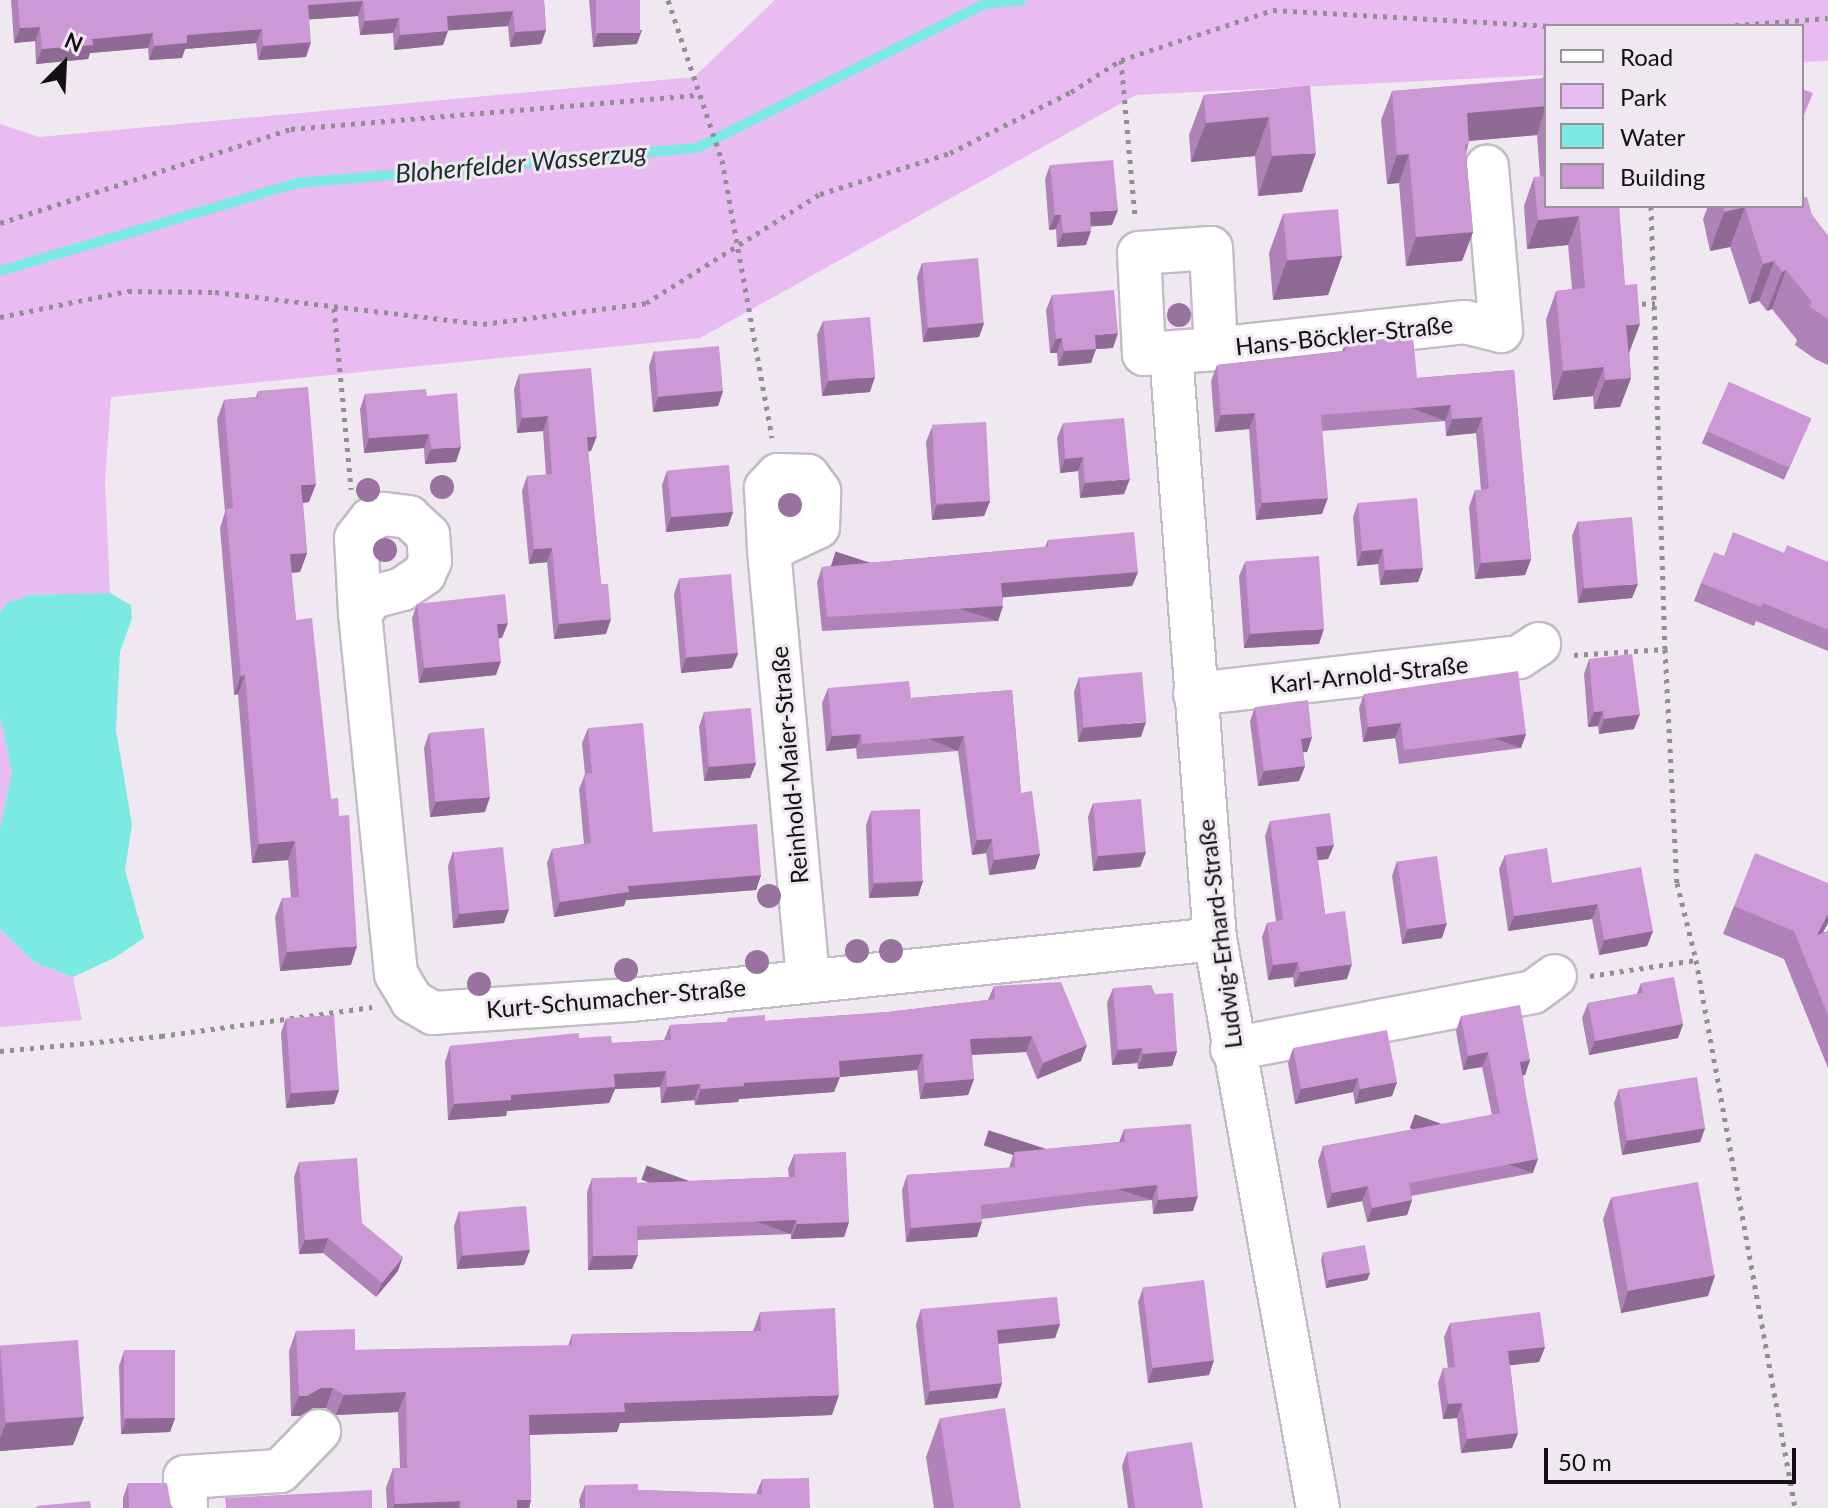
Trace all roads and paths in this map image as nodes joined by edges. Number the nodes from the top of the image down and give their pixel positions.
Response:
1 (668, 0) edge
2 (1828, 18) edge
3 (1751, 24) edge
4 (1544, 25) edge
5 (1121, 60) junction
6 (700, 95) junction
7 (1487, 167) dead end
8 (1651, 208) edge
9 (0, 223) edge
10 (737, 249) junction
11 (1139, 253) junction
12 (1655, 303) junction
13 (1626, 305) edge
14 (334, 308) junction
15 (0, 317) edge
16 (1216, 349) junction
17 (1171, 353) junction
18 (778, 475) joint
19 (356, 538) junction
20 (360, 613) junction
21 (1539, 644) joint
22 (1665, 649) junction
23 (1195, 694) junction
24 (1215, 939) junction
25 (1696, 960) junction
26 (1555, 976) joint
27 (808, 981) junction
28 (412, 1001) junction
29 (1232, 1049) junction
30 (0, 1051) edge
31 (319, 1431) dead end
32 (186, 1508) edge
33 (1318, 1508) edge
34 (1795, 1508) edge

1 - 6 path
2 - 3 path
4 - 5 path
5 - 10 path
5 - 11 path
6 - 9 path
6 - 10 path
7 - 16 street, Hans-Böckler-Straße
8 - 12 path
10 - 14 path
10 - 18 path
11 - 16 street
11 - 17 street
12 - 13 path
12 - 22 path
14 - 15 path
14 - 19 path
16 - 17 street
17 - 23 street, Ludwig-Erhard-Straße
18 - 27 street, Reinhold-Maier-Straße
19 - 20 street
19 - 20 street
20 - 28 street
21 - 22 path
21 - 23 street, Karl-Arnold-Straße
22 - 25 path
23 - 24 street, Ludwig-Erhard-Straße
24 - 27 street, Kurt-Schumacher-Straße
24 - 29 street, Ludwig-Erhard-Straße
25 - 26 path
25 - 34 path
26 - 29 street
27 - 28 street, Kurt-Schumacher-Straße
28 - 30 path
29 - 33 street, Ludwig-Erhard-Straße
31 - 32 street

